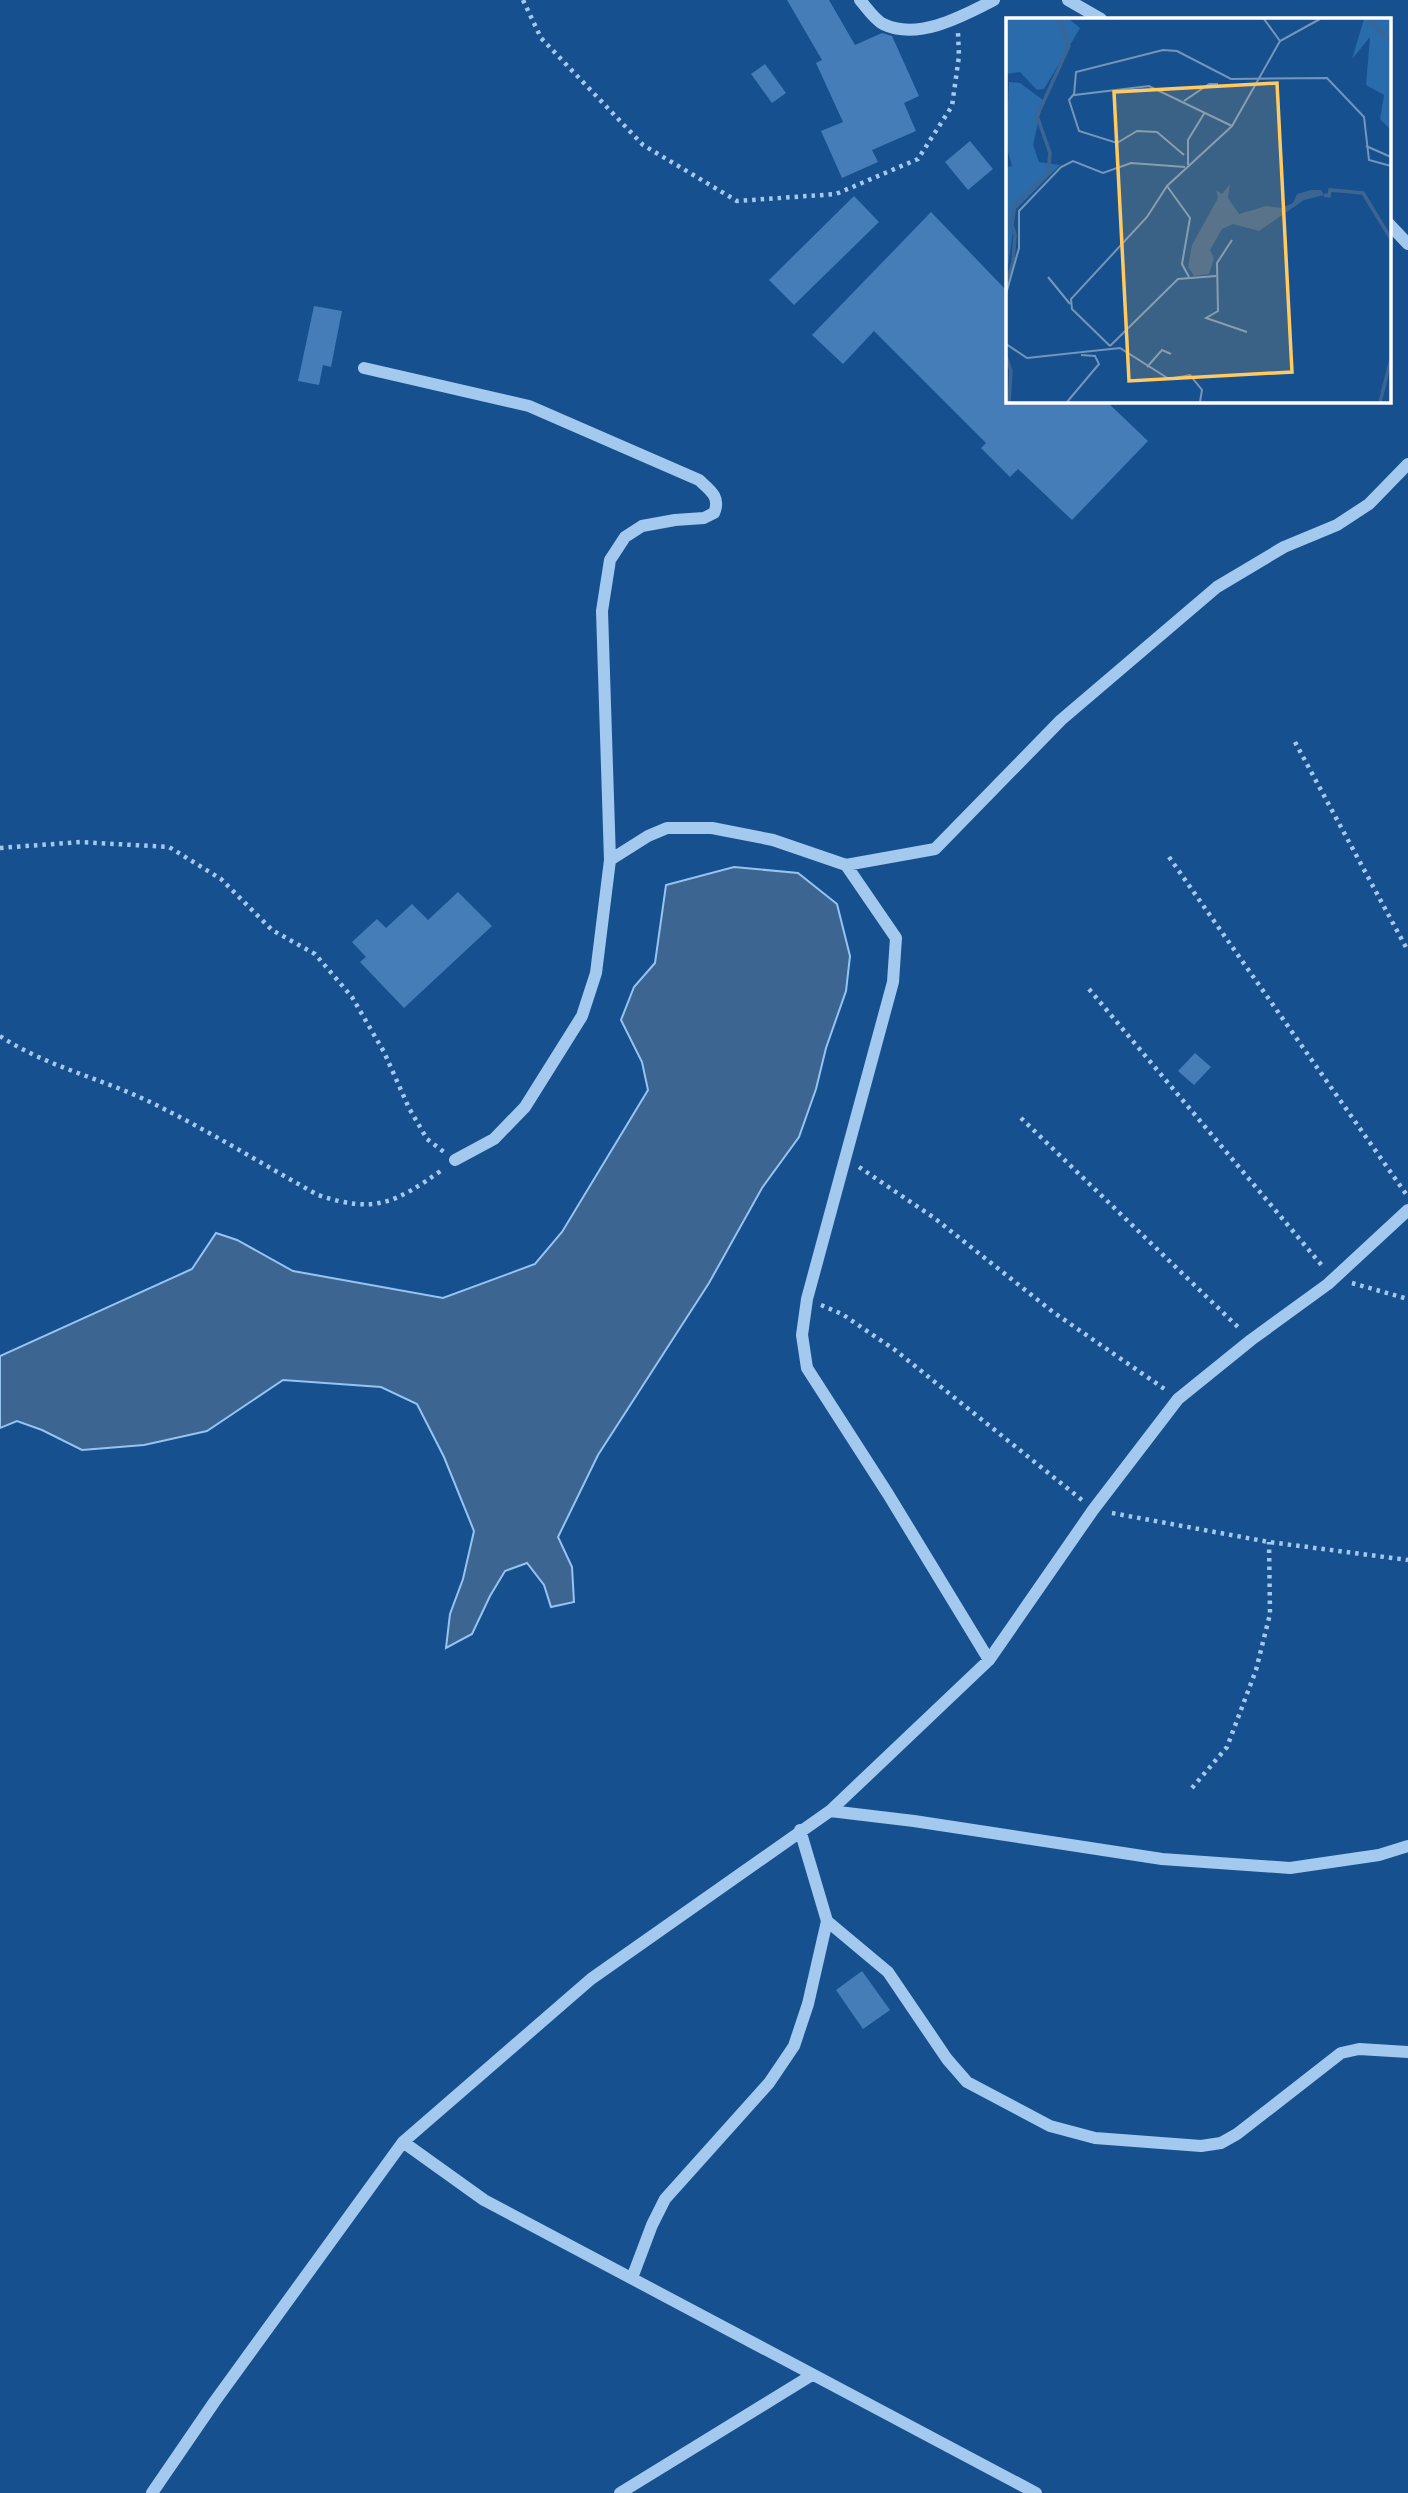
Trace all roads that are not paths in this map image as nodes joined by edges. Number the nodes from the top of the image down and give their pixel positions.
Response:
1 (860, 0) edge
2 (994, 0) edge
3 (1068, 0) edge
4 (1099, 18) edge
5 (1390, 224) edge
6 (1408, 244) edge
7 (364, 368) dead end
8 (1408, 464) edge
9 (610, 860) junction
10 (846, 865) junction
11 (455, 1160) road end
12 (1408, 1210) edge
13 (989, 1660) junction
14 (830, 1811) junction
15 (800, 1830) junction
16 (1408, 1846) edge
17 (827, 1921) junction
18 (1408, 2052) edge
19 (403, 2142) junction
20 (632, 2278) junction
21 (812, 2375) junction
22 (152, 2493) edge
23 (620, 2493) edge
24 (1035, 2493) edge

1 - 2 street
3 - 4 street
5 - 6 street
7 - 9 street
8 - 10 street
9 - 10 street
9 - 11 street
10 - 13 street
12 - 13 street
13 - 14 street
14 - 15 street
14 - 16 street
15 - 17 street
15 - 19 street
17 - 18 street
17 - 20 street
19 - 20 street
19 - 22 street
20 - 21 street
21 - 23 street
21 - 24 street

